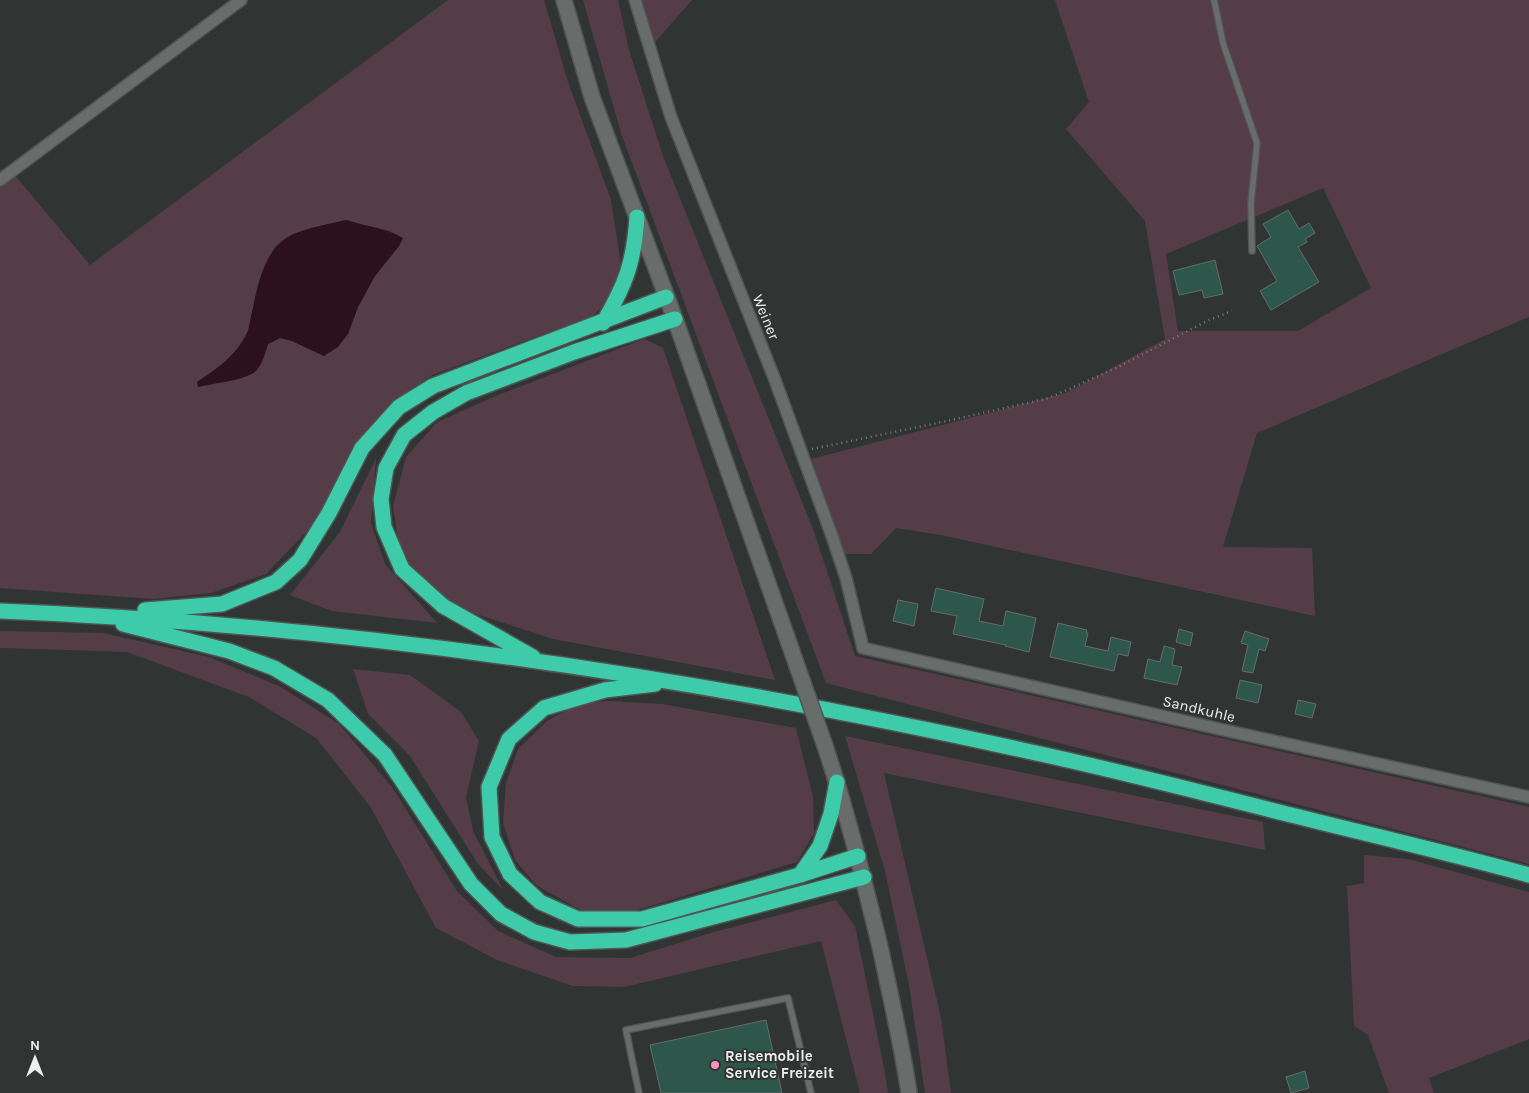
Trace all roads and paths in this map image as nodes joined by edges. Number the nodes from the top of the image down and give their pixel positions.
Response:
1 (241, 0) edge
2 (564, 0) edge
3 (635, 0) edge
4 (1214, 0) edge
5 (0, 180) edge
6 (637, 217) junction
7 (1252, 251) dead end
8 (666, 297) junction
9 (1232, 311) dead end
10 (675, 319) junction
11 (603, 323) junction
12 (801, 452) junction
13 (0, 611) edge
14 (86, 614) junction
15 (863, 648) joint
16 (541, 661) junction
17 (672, 682) junction
18 (837, 782) junction
19 (1529, 797) edge
20 (858, 856) junction
21 (800, 875) junction
22 (1529, 875) edge
23 (864, 877) junction
24 (639, 1093) edge
25 (811, 1093) edge
26 (909, 1093) edge

1 - 5 street
2 - 6 main road
3 - 12 street, Weiner
4 - 7 lane
6 - 8 main road
6 - 11 highway
8 - 10 main road
8 - 11 highway
9 - 12 path
10 - 16 highway
10 - 18 main road, bridge
11 - 14 highway
12 - 15 street, Weiner
13 - 14 highway
14 - 16 highway
14 - 23 highway
15 - 19 street, Sandkuhle
16 - 17 highway
17 - 21 highway
17 - 22 highway
18 - 20 main road
18 - 21 highway
20 - 21 highway
20 - 23 main road
23 - 26 main road
24 - 25 lane

